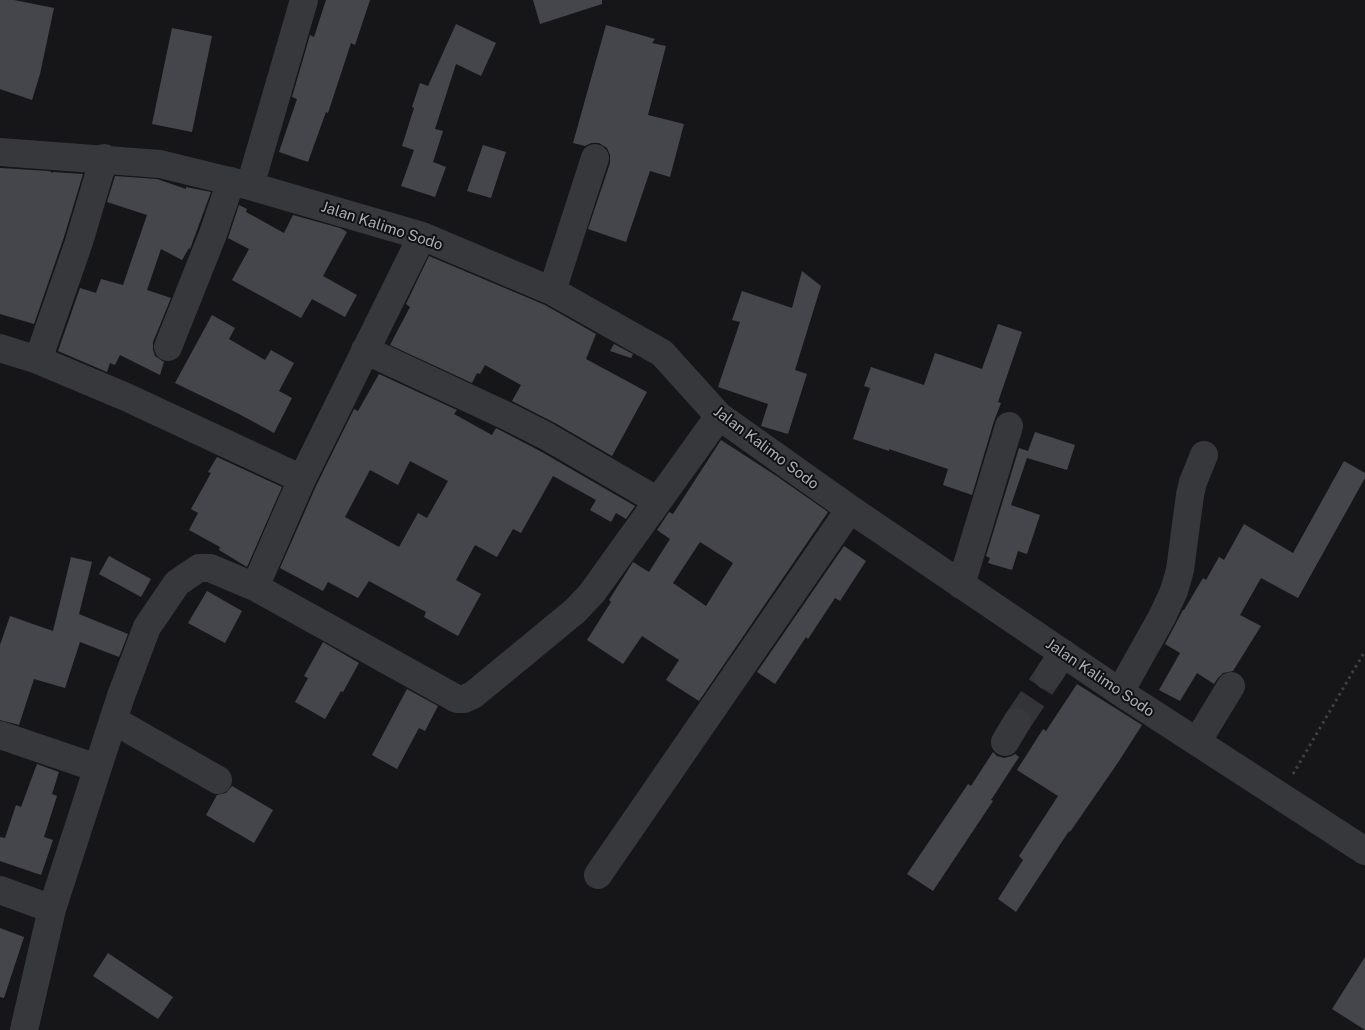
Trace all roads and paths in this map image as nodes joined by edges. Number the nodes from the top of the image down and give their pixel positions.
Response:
1 (304, 0) edge
2 (0, 152) edge
3 (104, 158) junction
4 (595, 158) dead end
5 (241, 183) junction
6 (422, 236) junction
7 (552, 290) junction
8 (168, 347) dead end
9 (0, 348) edge
10 (365, 350) junction
11 (38, 360) junction
12 (719, 416) junction
13 (1009, 426) dead end
14 (1204, 455) dead end
15 (302, 479) junction
16 (658, 501) junction
17 (850, 509) junction
18 (961, 586) junction
19 (255, 587) junction
20 (1365, 651) edge
21 (1063, 653) junction
22 (1048, 676) tunnel mouth
23 (1231, 686) dead end
24 (1120, 692) junction
25 (113, 720) junction
26 (0, 735) edge
27 (1197, 742) junction
28 (98, 768) junction
29 (218, 780) dead end
30 (1280, 796) junction
31 (1365, 851) edge
32 (598, 875) dead end
33 (0, 890) edge
34 (52, 909) junction
35 (24, 1030) edge

1 - 5 street
2 - 3 street, Jalan Kalimo Sodo
3 - 5 street, Jalan Kalimo Sodo
3 - 11 street
4 - 7 street
5 - 6 street, Jalan Kalimo Sodo
5 - 8 street
6 - 7 street, Jalan Kalimo Sodo
6 - 10 street
7 - 12 street, Jalan Kalimo Sodo
9 - 11 street
10 - 15 street
10 - 16 street
11 - 15 street
12 - 16 street
12 - 17 street, Jalan Kalimo Sodo
13 - 18 street
14 - 24 street
15 - 19 street
16 - 19 street
17 - 18 street, Jalan Kalimo Sodo
17 - 32 street
18 - 21 street, Jalan Kalimo Sodo
19 - 25 street
20 - 30 path
21 - 22 street
21 - 24 street, Jalan Kalimo Sodo
23 - 27 street
24 - 27 street, Jalan Kalimo Sodo
25 - 28 street
25 - 29 street
26 - 28 street
27 - 30 street, Jalan Kalimo Sodo
28 - 34 street
30 - 31 street, Jalan Kalimo Sodo
33 - 34 street
34 - 35 street

